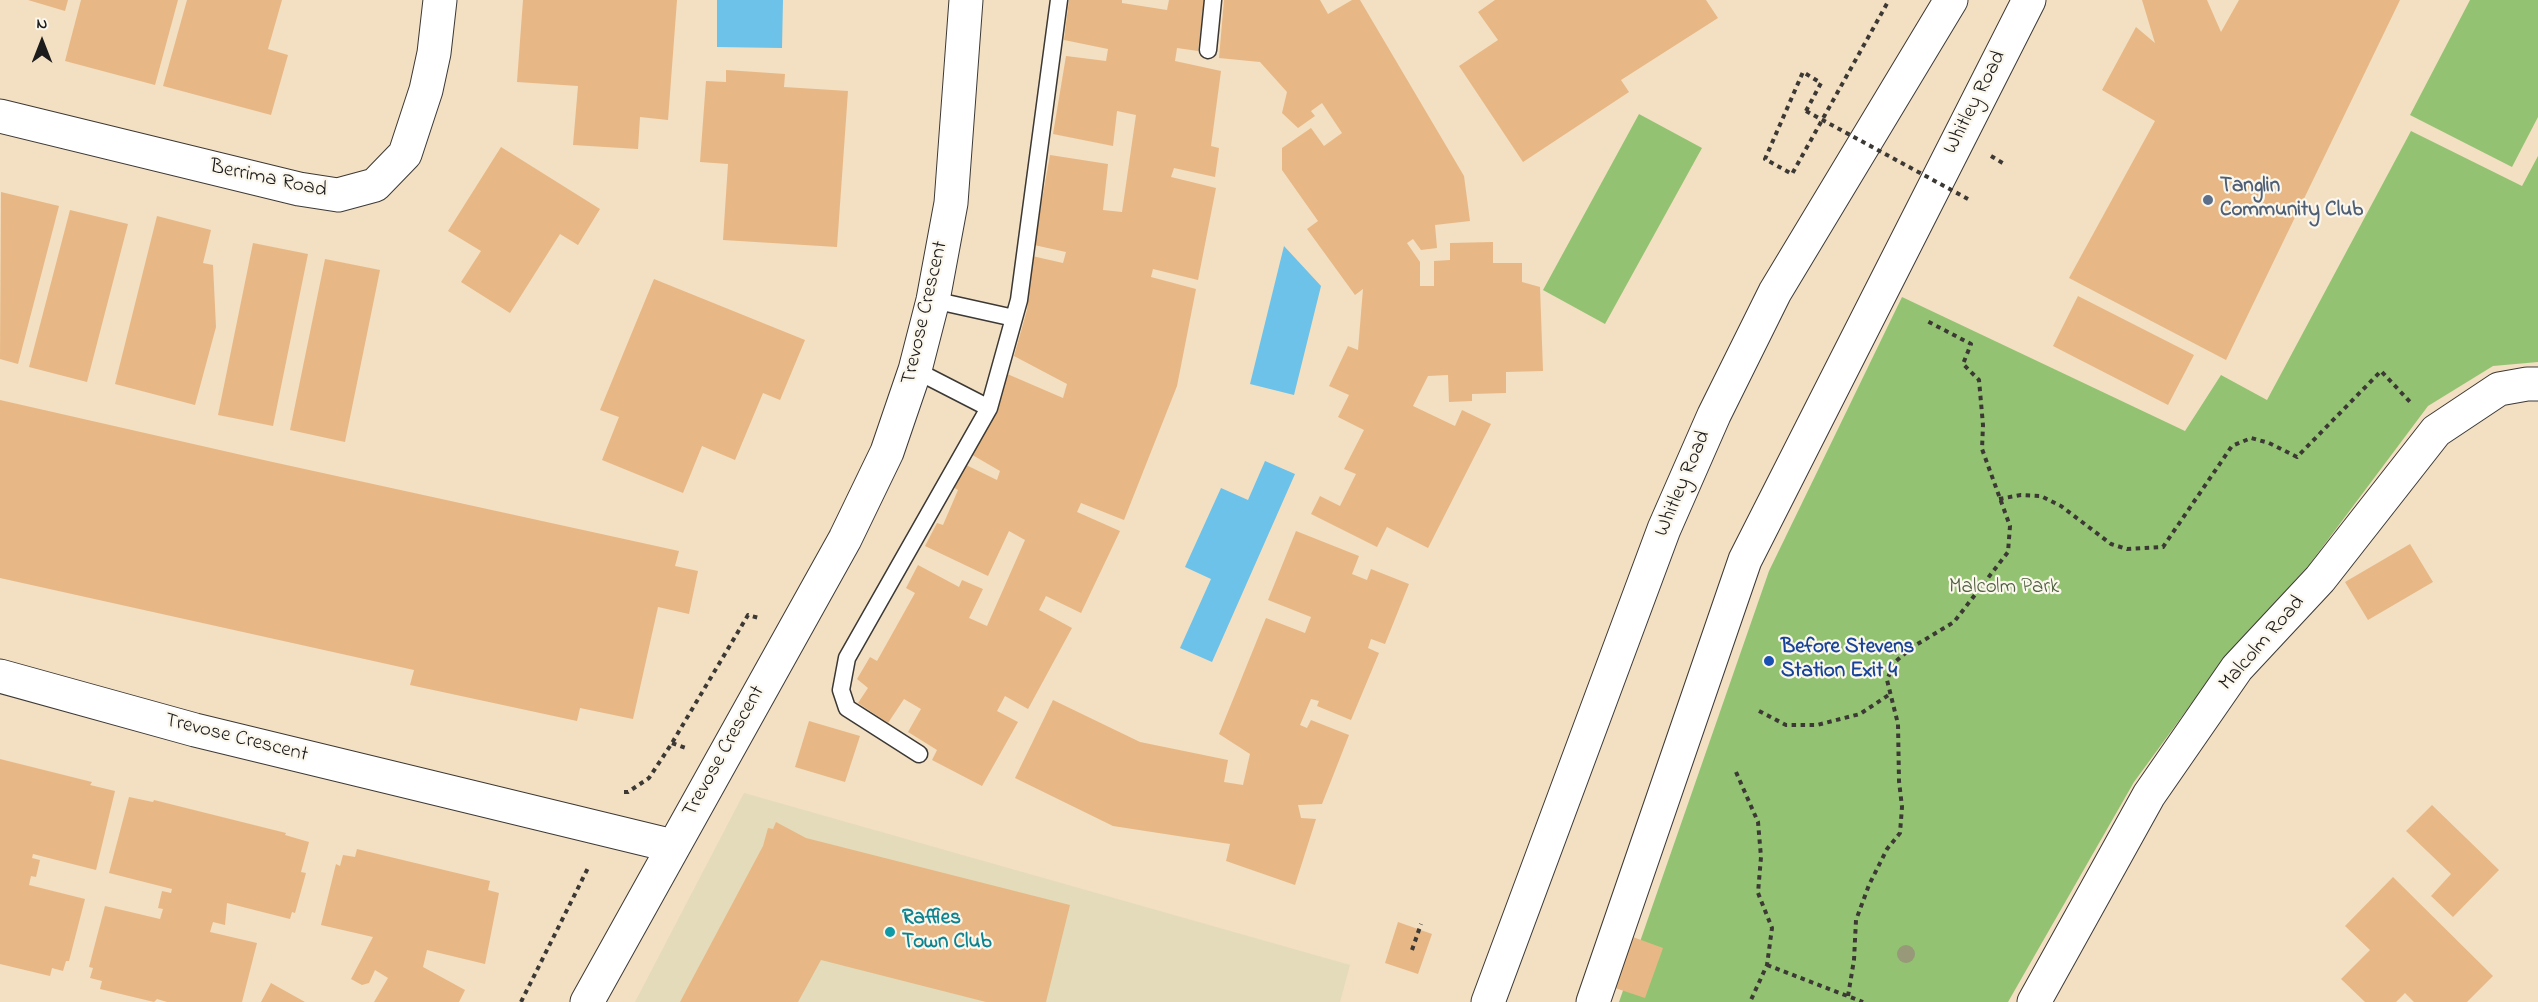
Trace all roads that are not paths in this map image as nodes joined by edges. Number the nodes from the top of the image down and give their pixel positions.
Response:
1 (440, 0) edge
2 (966, 0) edge
3 (1059, 0) edge
4 (1214, 0) edge
5 (1951, 0) edge
6 (2029, 0) edge
7 (1208, 50) dead end
8 (0, 116) edge
9 (933, 300) junction
10 (1014, 318) junction
11 (915, 370) junction
12 (2538, 384) edge
13 (989, 408) junction
14 (0, 676) edge
15 (919, 754) dead end
16 (673, 846) junction
17 (587, 1002) edge
18 (1488, 1002) edge
19 (1593, 1002) edge
20 (2034, 1002) edge

1 - 8 street, Berrima Road
2 - 9 street, Trevose Crescent
3 - 10 lane
4 - 7 lane
5 - 18 street, Whitley Road
6 - 19 street, Whitley Road
9 - 10 lane
9 - 11 street, Trevose Crescent
10 - 13 lane
11 - 13 lane
11 - 16 street, Trevose Crescent
12 - 20 street, Malcolm Road
13 - 15 lane
14 - 16 street, Trevose Crescent
16 - 17 street

